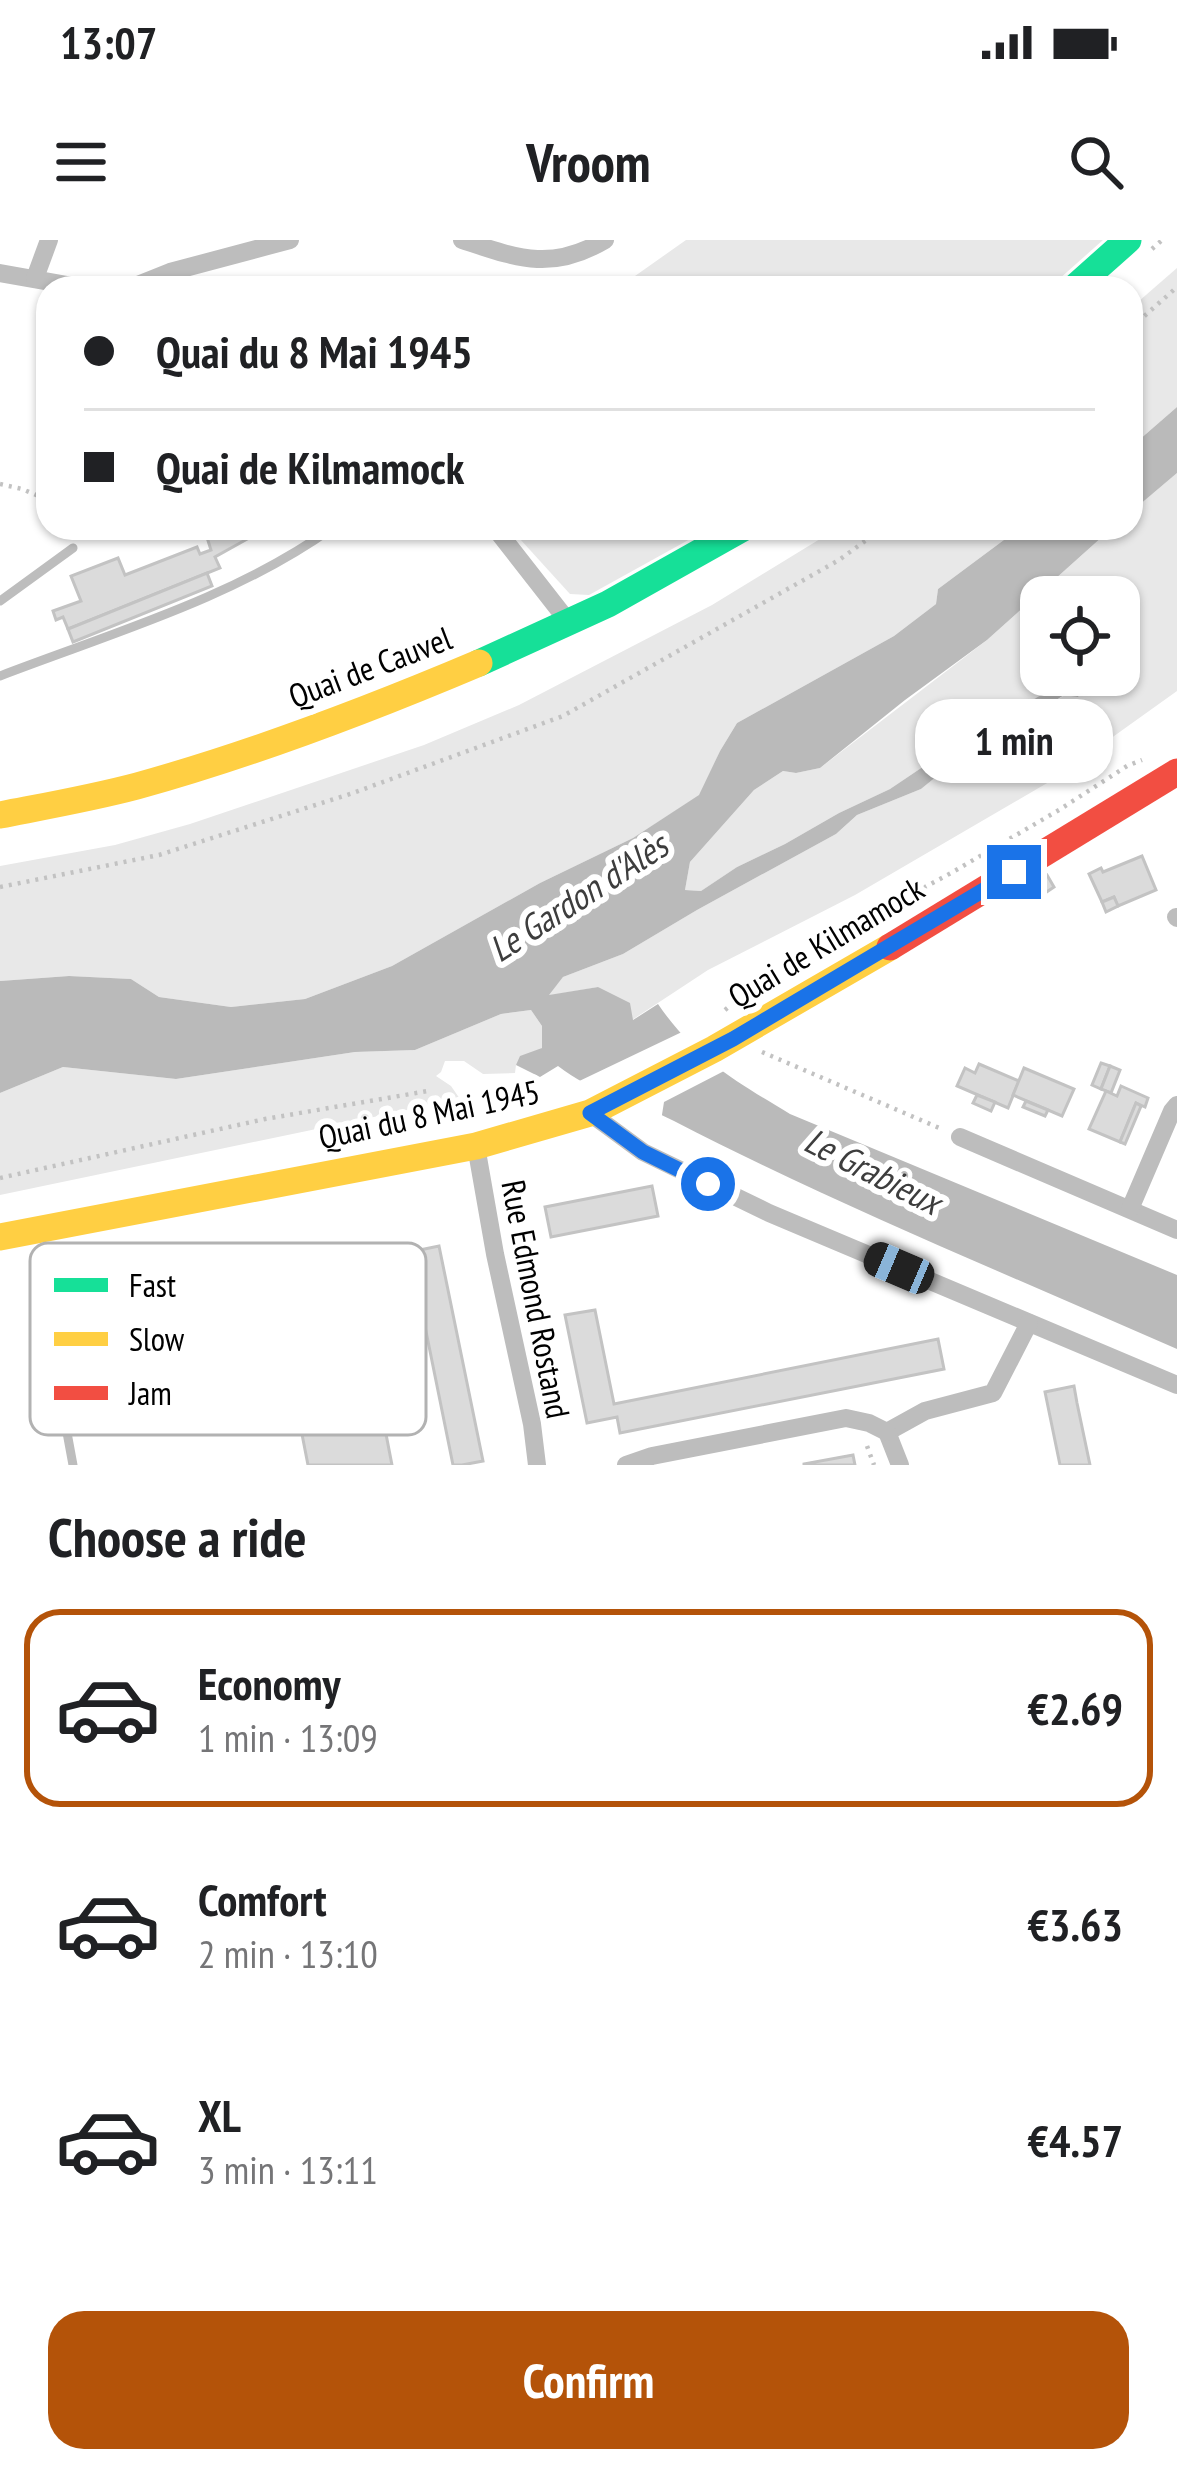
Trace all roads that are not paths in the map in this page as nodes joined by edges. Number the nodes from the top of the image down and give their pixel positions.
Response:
1 (49, 240) edge
2 (290, 240) edge
3 (462, 240) edge
4 (605, 240) edge
5 (1128, 240) edge
6 (0, 273) edge
7 (160, 276) edge
8 (1088, 276) edge
9 (35, 278) joint
10 (315, 540) edge
11 (504, 540) edge
12 (724, 540) edge
13 (73, 548) dead end
14 (0, 601) edge
15 (570, 624) junction
16 (0, 676) edge
17 (1167, 763) edge
18 (1177, 796) edge
19 (0, 815) edge
20 (1095, 824) junction
21 (1177, 1105) edge
22 (599, 1109) junction
23 (960, 1137) road end
24 (476, 1146) junction
25 (1130, 1209) junction
26 (1177, 1230) edge
27 (0, 1237) edge
28 (1029, 1323) junction
29 (1177, 1385) edge
30 (887, 1432) junction
31 (68, 1435) edge
32 (73, 1465) edge
33 (537, 1465) edge
34 (626, 1465) edge
35 (900, 1465) edge

1 - 9 street
2 - 7 street
3 - 4 street
5 - 8 main road
6 - 9 street
10 - 16 lane
11 - 15 street
12 - 15 main road, Quai de Cauvel
13 - 14 lane
15 - 19 main road, Quai de Cauvel
17 - 20 main road, Quai de Kilmamock
18 - 20 main road, Quai de Kilmamock
20 - 22 main road, Quai de Kilmamock
21 - 25 street
22 - 24 main road, Quai du 8 Mai 1945
22 - 28 street, Quai du 8 Mai 1945
23 - 25 street
24 - 27 main road, Quai du 8 Mai 1945
24 - 33 street, Rue Edmond Rostand
25 - 26 street
28 - 29 street, Quai du 8 Mai 1945
28 - 30 street
30 - 34 street
30 - 35 street
31 - 32 lane

